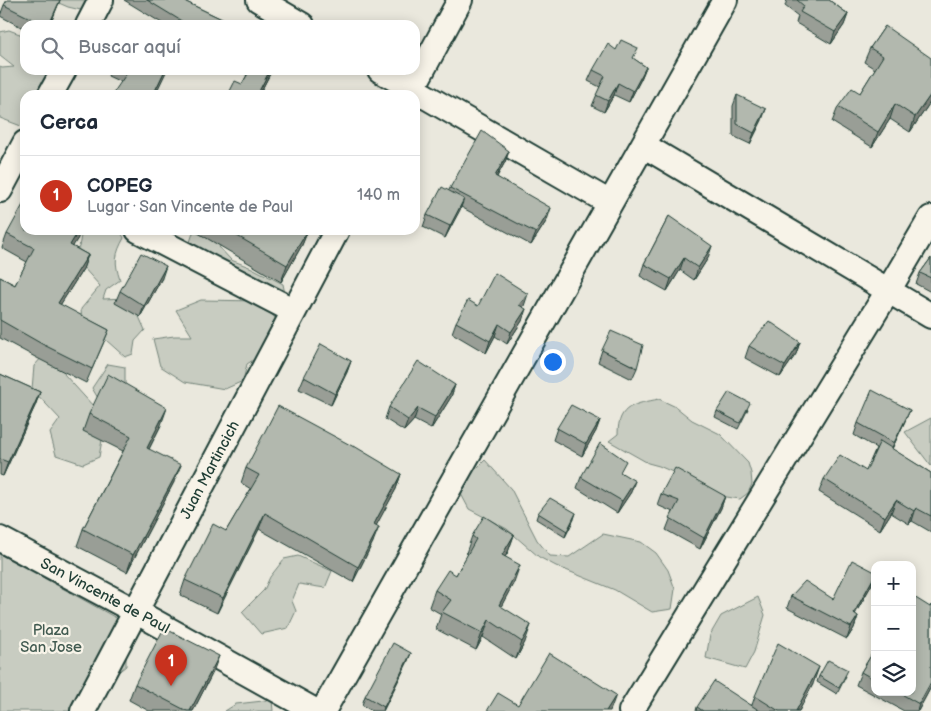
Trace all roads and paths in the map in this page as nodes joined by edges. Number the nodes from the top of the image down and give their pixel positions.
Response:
1 (101, 0) edge
2 (259, 0) edge
3 (460, 0) edge
4 (725, 0) edge
5 (91, 20) edge
6 (293, 20) edge
7 (61, 75) edge
8 (387, 75) edge
9 (53, 90) edge
10 (408, 90) edge
11 (412, 90) edge
12 (420, 97) edge
13 (643, 145) junction
14 (20, 152) edge
15 (13, 165) edge
16 (0, 190) edge
17 (610, 203) junction
18 (931, 218) edge
19 (148, 235) edge
20 (334, 235) edge
21 (888, 291) junction
22 (294, 311) junction
23 (931, 316) edge
24 (0, 539) edge
25 (136, 611) junction
26 (84, 711) edge
27 (315, 711) edge
28 (323, 711) edge
29 (631, 711) edge

1 - 5 street
2 - 6 street
3 - 11 street
4 - 13 street
7 - 9 street
8 - 10 street
12 - 17 street
13 - 17 street
13 - 21 street
14 - 15 street
15 - 16 street
17 - 28 street
18 - 21 street
19 - 22 street
20 - 22 street, Juan Martincich
21 - 23 street
21 - 29 street
22 - 25 street, Juan Martincich
24 - 25 street, San Vincente de Paul
25 - 26 street, Juan Martincich
25 - 27 street, San Vincente de Paul

